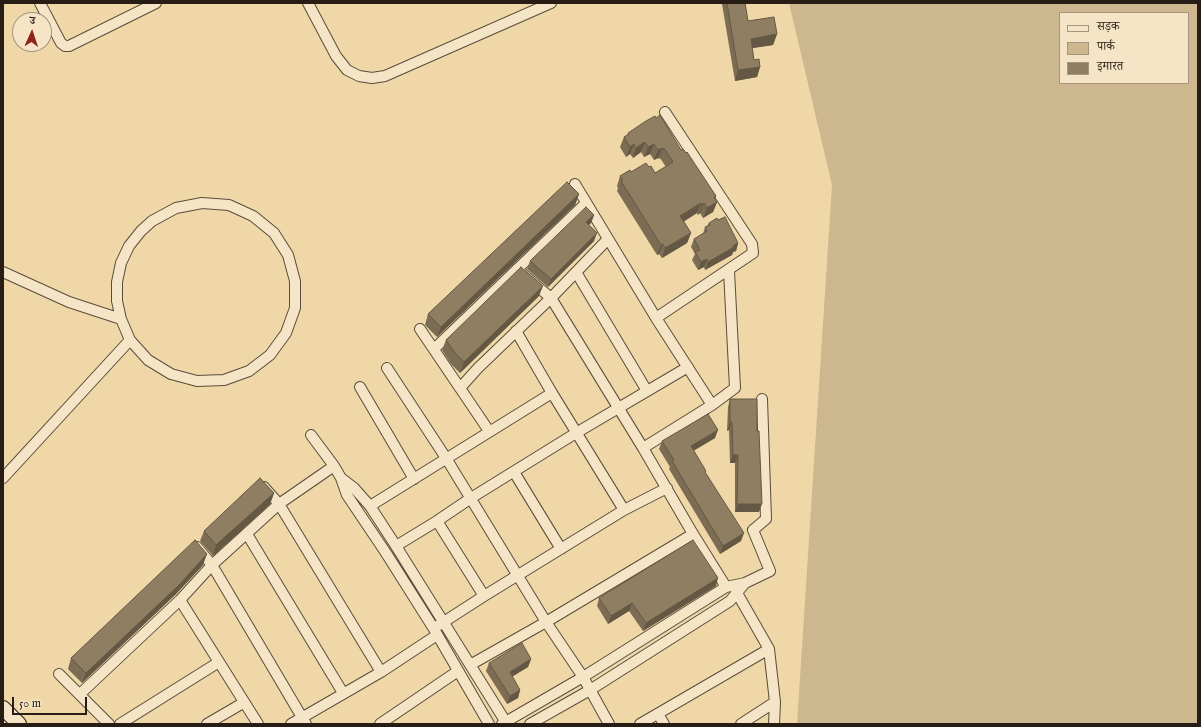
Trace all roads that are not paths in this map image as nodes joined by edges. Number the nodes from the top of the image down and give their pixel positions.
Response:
1 (40, 3) edge
2 (156, 3) edge
3 (308, 3) edge
4 (551, 3) edge
5 (666, 112) dead end
6 (575, 184) dead end
7 (586, 203) junction
8 (608, 239) junction
9 (517, 269) junction
10 (729, 270) junction
11 (3, 272) edge
12 (576, 272) junction
13 (551, 298) junction
14 (656, 318) junction
15 (121, 319) junction
16 (420, 329) dead end
17 (516, 331) junction
18 (130, 340) junction
19 (434, 349) junction
20 (688, 367) junction
21 (387, 368) dead end
22 (360, 387) dead end
23 (460, 388) junction
24 (647, 391) junction
25 (552, 393) junction
26 (762, 399) dead end
27 (712, 405) junction
28 (618, 408) junction
29 (489, 431) junction
30 (576, 433) junction
31 (311, 435) dead end
32 (643, 448) junction
33 (446, 458) junction
34 (334, 466) junction
35 (514, 472) junction
36 (3, 478) edge
37 (341, 478) junction
38 (414, 479) junction
39 (260, 483) edge
40 (667, 488) junction
41 (471, 498) junction
42 (279, 504) junction
43 (370, 506) junction
44 (624, 510) junction
45 (437, 521) junction
46 (247, 534) junction
47 (694, 534) junction
48 (196, 546) edge
49 (396, 546) junction
50 (561, 550) junction
51 (212, 565) junction
52 (518, 575) junction
53 (745, 583) junction
54 (726, 587) junction
55 (737, 593) junction
56 (484, 596) junction
57 (180, 600) junction
58 (443, 622) junction
59 (546, 622) junction
60 (435, 632) junction
61 (769, 649) junction
62 (220, 662) junction
63 (470, 664) junction
64 (458, 671) junction
65 (381, 672) junction
66 (59, 674) dead end
67 (583, 677) junction
68 (590, 690) junction
69 (343, 693) junction
70 (80, 694) junction
71 (775, 702) junction
72 (244, 703) junction
73 (4, 711) edge
74 (658, 714) junction
75 (304, 721) edge
76 (505, 723) edge
77 (19, 724) edge
78 (109, 724) edge
79 (120, 724) edge
80 (207, 724) edge
81 (258, 724) edge
82 (291, 724) edge
83 (380, 724) edge
84 (489, 724) edge
85 (530, 724) edge
86 (609, 724) edge
87 (640, 724) edge
88 (664, 724) edge
89 (741, 724) edge
90 (774, 724) edge

1 - 2 street
3 - 4 street
5 - 10 street
6 - 7 street
7 - 8 street
7 - 9 street
8 - 12 street
8 - 14 street
9 - 13 street
9 - 19 street
10 - 14 street
10 - 27 street
11 - 15 street
12 - 13 street
12 - 24 street
13 - 17 street
13 - 28 street
14 - 20 street
15 - 18 street
15 - 18 street
16 - 19 street
17 - 23 street
17 - 25 street
18 - 36 street
19 - 23 street
20 - 24 street
20 - 27 street
21 - 33 street
22 - 38 street
23 - 29 street
24 - 28 street
25 - 29 street
25 - 30 street
26 - 53 street
27 - 32 street
28 - 30 street
28 - 32 street
29 - 33 street
30 - 35 street
30 - 44 street
31 - 34 street
32 - 40 street
33 - 38 street
33 - 41 street
34 - 37 street
34 - 42 street
35 - 41 street
35 - 50 street
37 - 43 street
37 - 60 street
38 - 43 street
39 - 42 street
40 - 44 street
40 - 47 street
41 - 45 street
41 - 52 street
42 - 46 street
42 - 65 street
43 - 49 street
44 - 50 street
45 - 49 street
45 - 56 street
46 - 51 street
46 - 69 street
47 - 54 street
47 - 59 street
48 - 51 street
49 - 58 street
50 - 52 street
51 - 57 street
51 - 75 street
52 - 56 street
52 - 59 street
53 - 54 street
53 - 55 street
54 - 67 street
55 - 61 street
55 - 68 street
56 - 58 street
57 - 62 street
57 - 70 street
58 - 60 street
58 - 63 street
59 - 63 street
59 - 67 street
60 - 64 street
60 - 65 street
61 - 71 street
61 - 74 street
62 - 72 street
62 - 79 street
63 - 76 street
64 - 83 street
64 - 84 street
65 - 69 street
66 - 70 street
67 - 68 street
67 - 76 street
68 - 85 street
68 - 86 street
69 - 75 street
70 - 78 street
71 - 89 street
71 - 90 street
72 - 80 street
72 - 81 street
73 - 77 street
74 - 87 street
74 - 88 street
75 - 82 street

